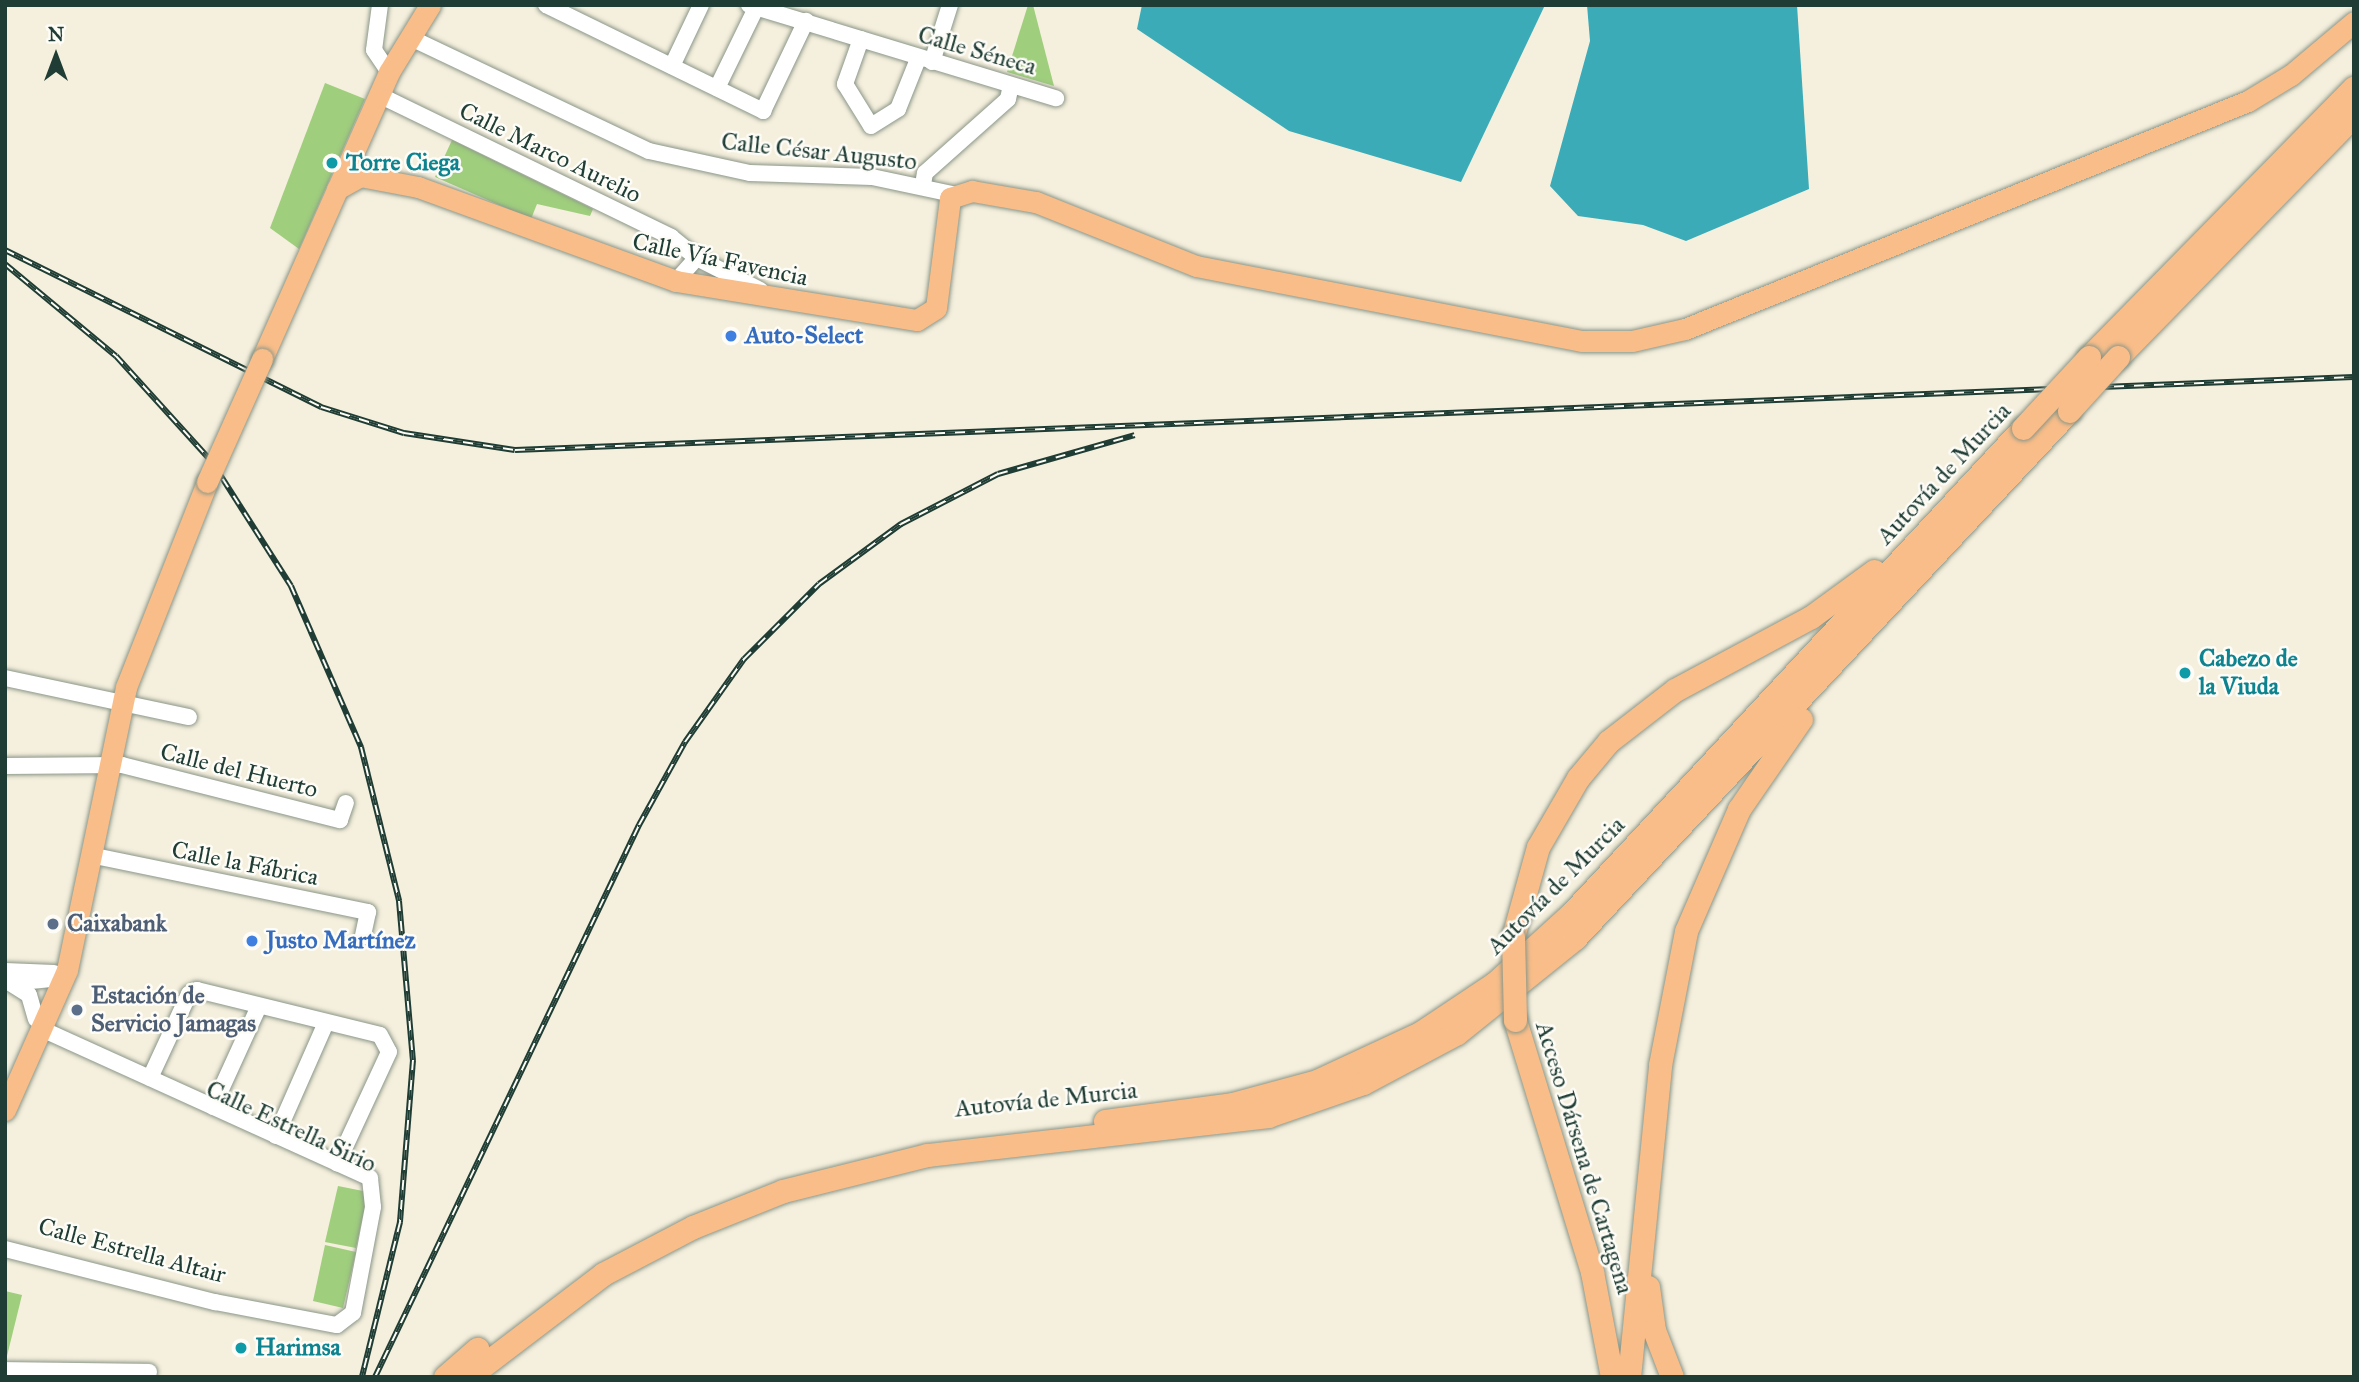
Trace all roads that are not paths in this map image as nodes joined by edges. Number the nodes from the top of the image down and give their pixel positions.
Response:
1 (380, 5) edge
2 (430, 5) edge
3 (546, 5) edge
4 (701, 5) edge
5 (783, 5) edge
6 (950, 5) edge
7 (752, 6) edge
8 (806, 20) junction
9 (2354, 22) edge
10 (413, 39) junction
11 (861, 39) junction
12 (925, 60) junction
13 (672, 66) junction
14 (389, 72) junction
15 (1011, 85) junction
16 (2354, 87) edge
17 (717, 88) junction
18 (379, 95) junction
19 (1056, 98) dead end
20 (2354, 115) edge
21 (359, 160) junction
22 (923, 185) junction
23 (952, 194) junction
24 (697, 258) junction
25 (676, 281) junction
26 (784, 303) junction
27 (1934, 523) junction
28 (1878, 620) junction
29 (5, 678) edge
30 (122, 701) junction
31 (189, 717) dead end
32 (110, 764) junction
33 (5, 766) edge
34 (346, 803) dead end
35 (90, 855) junction
36 (77, 923) junction
37 (363, 936) dead end
38 (53, 977) junction
39 (7, 979) edge
40 (259, 1006) junction
41 (326, 1025) junction
42 (40, 1029) junction
43 (150, 1078) junction
44 (213, 1107) junction
45 (5, 1110) edge
46 (1542, 1120) junction
47 (1095, 1130) junction
48 (1654, 1130) junction
49 (276, 1136) junction
50 (337, 1164) junction
51 (374, 1193) junction
52 (5, 1242) edge
53 (5, 1249) edge
54 (247, 1306) junction
55 (5, 1370) edge
56 (149, 1372) dead end
57 (445, 1377) edge
58 (468, 1377) edge
59 (1598, 1377) edge
60 (1612, 1377) edge
61 (1629, 1377) edge
62 (1672, 1377) edge

1 - 14 street
2 - 10 main road
3 - 13 street
4 - 13 street
5 - 8 street, Calle Séneca
6 - 12 street
7 - 8 street, Calle Séneca
7 - 17 street
8 - 11 street, Calle Séneca
8 - 17 street
9 - 23 main road
10 - 14 main road
10 - 22 street, Calle César Augusto
11 - 12 street, Calle Séneca
11 - 12 street
12 - 15 street, Calle Séneca
13 - 17 street
14 - 18 main road
15 - 19 street, Calle Séneca
15 - 22 street
16 - 27 highway, Autovía de Murcia, bridge
18 - 21 main road
18 - 24 street, Calle Marco Aurelio
20 - 28 highway, Autovía de Murcia, bridge
21 - 25 main road, Calle Vía Favencia
21 - 30 main road, bridge
22 - 23 street, Calle César Augusto
23 - 26 main road, Calle Vía Favencia
24 - 25 street
24 - 26 street, Calle Marco Aurelio
25 - 26 main road, Calle Vía Favencia
27 - 46 highway, Acceso Dársena de Cartagena, bridge
27 - 47 highway, Autovía de Murcia
28 - 47 highway, Autovía de Murcia
28 - 48 highway, Acceso Dársena de Cartagena
29 - 30 street
30 - 31 street
30 - 32 main road
32 - 33 street
32 - 34 street, Calle del Huerto
32 - 35 main road
35 - 36 main road
35 - 37 street, Calle la Fábrica
35 - 38 main road
36 - 38 main road
36 - 42 main road
38 - 39 street
38 - 42 main road
39 - 42 street
40 - 41 street
40 - 43 street
40 - 44 street
41 - 49 street
41 - 50 street
42 - 43 street, Calle Estrella Sirio
42 - 45 main road
42 - 51 street, Calle Estrella Sirio
43 - 44 street, Calle Estrella Sirio
44 - 49 street, Calle Estrella Sirio
46 - 59 highway
46 - 60 highway, Acceso Dársena de Cartagena
47 - 57 highway, Autovía de Murcia
47 - 58 highway, Autovía de Murcia
48 - 61 highway, Acceso Dársena de Cartagena
48 - 62 highway
49 - 50 street, Calle Estrella Sirio
50 - 51 street, Calle Estrella Sirio
51 - 54 street, Calle Estrella Altair
52 - 54 street, Calle Estrella Altair
53 - 54 street, Calle Estrella Altair
55 - 56 street

